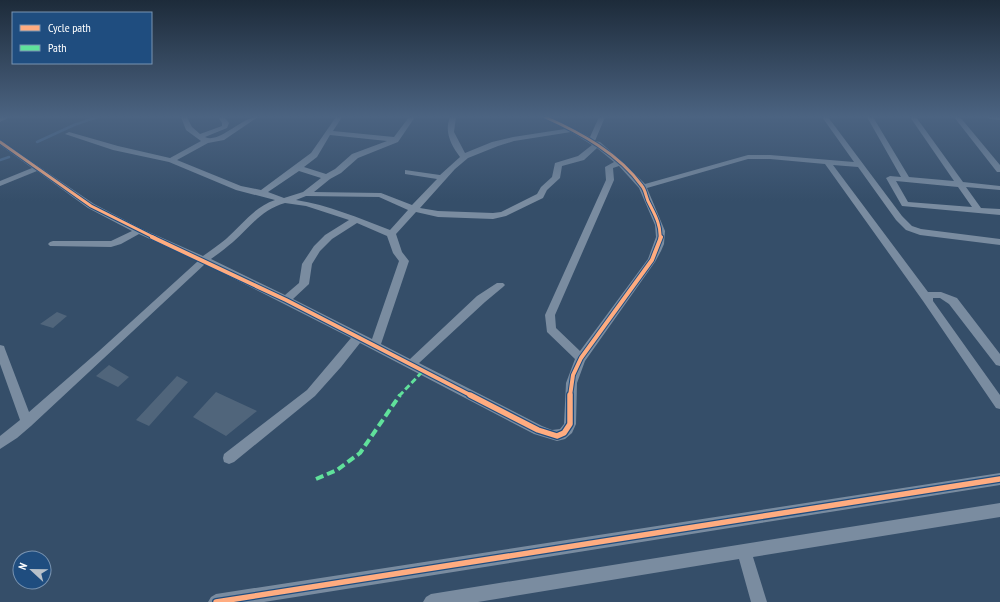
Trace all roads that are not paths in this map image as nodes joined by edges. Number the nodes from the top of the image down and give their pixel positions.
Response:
1 (4, 145) edge
2 (107, 145) edge
3 (198, 145) edge
4 (320, 145) edge
5 (382, 145) edge
6 (456, 145) edge
7 (492, 145) edge
8 (592, 145) edge
9 (599, 145) edge
10 (845, 145) edge
11 (887, 145) edge
12 (933, 145) edge
13 (980, 145) edge
14 (465, 156) junction
15 (171, 160) junction
16 (827, 162) junction
17 (619, 163) junction
18 (860, 165) junction
19 (36, 168) junction
20 (298, 168) junction
21 (1000, 170) edge
22 (408, 172) dead end
23 (327, 177) junction
24 (443, 178) junction
25 (908, 180) junction
26 (0, 184) edge
27 (960, 184) junction
28 (643, 187) junction
29 (1000, 188) edge
30 (262, 193) junction
31 (306, 194) junction
32 (282, 200) junction
33 (414, 209) junction
34 (978, 210) junction
35 (1000, 212) edge
36 (356, 220) junction
37 (139, 231) junction
38 (391, 234) junction
39 (1000, 242) edge
40 (53, 244) dead end
41 (204, 260) junction
42 (500, 285) dead end
43 (927, 299) junction
44 (286, 300) junction
45 (358, 337) junction
46 (375, 346) junction
47 (0, 349) edge
48 (581, 358) junction
49 (1000, 362) edge
50 (411, 364) junction
51 (1000, 404) edge
52 (27, 422) junction
53 (0, 443) edge
54 (229, 458) dead end
55 (1000, 480) edge
56 (1000, 510) edge
57 (744, 551) junction
58 (216, 602) edge
59 (431, 602) edge
60 (758, 602) edge

1 - 19 street
2 - 15 street
3 - 15 street
4 - 20 street
5 - 23 street
6 - 14 street
7 - 14 street
8 - 33 street
9 - 17 street
10 - 18 street
11 - 25 street
12 - 27 street
13 - 21 street
14 - 24 street
15 - 30 street
16 - 18 street
16 - 28 street
16 - 43 street
17 - 28 street
17 - 48 street
18 - 39 street
19 - 26 street
19 - 37 street
20 - 23 street
20 - 30 street
22 - 24 street
23 - 31 street
24 - 33 street
25 - 27 street
25 - 34 street
27 - 29 street
27 - 34 street
28 - 48 street
30 - 32 street
31 - 32 street
31 - 33 street
32 - 36 street
32 - 41 street
33 - 38 street
34 - 35 street
36 - 38 street
36 - 44 street
37 - 40 street
37 - 41 street
38 - 46 street
41 - 44 street
41 - 52 street
42 - 50 street
43 - 49 street
43 - 51 street
44 - 45 street
45 - 46 street
45 - 54 street
46 - 50 street
47 - 52 street
48 - 50 street
52 - 53 street
55 - 58 street
56 - 57 street
57 - 59 street
57 - 60 street

